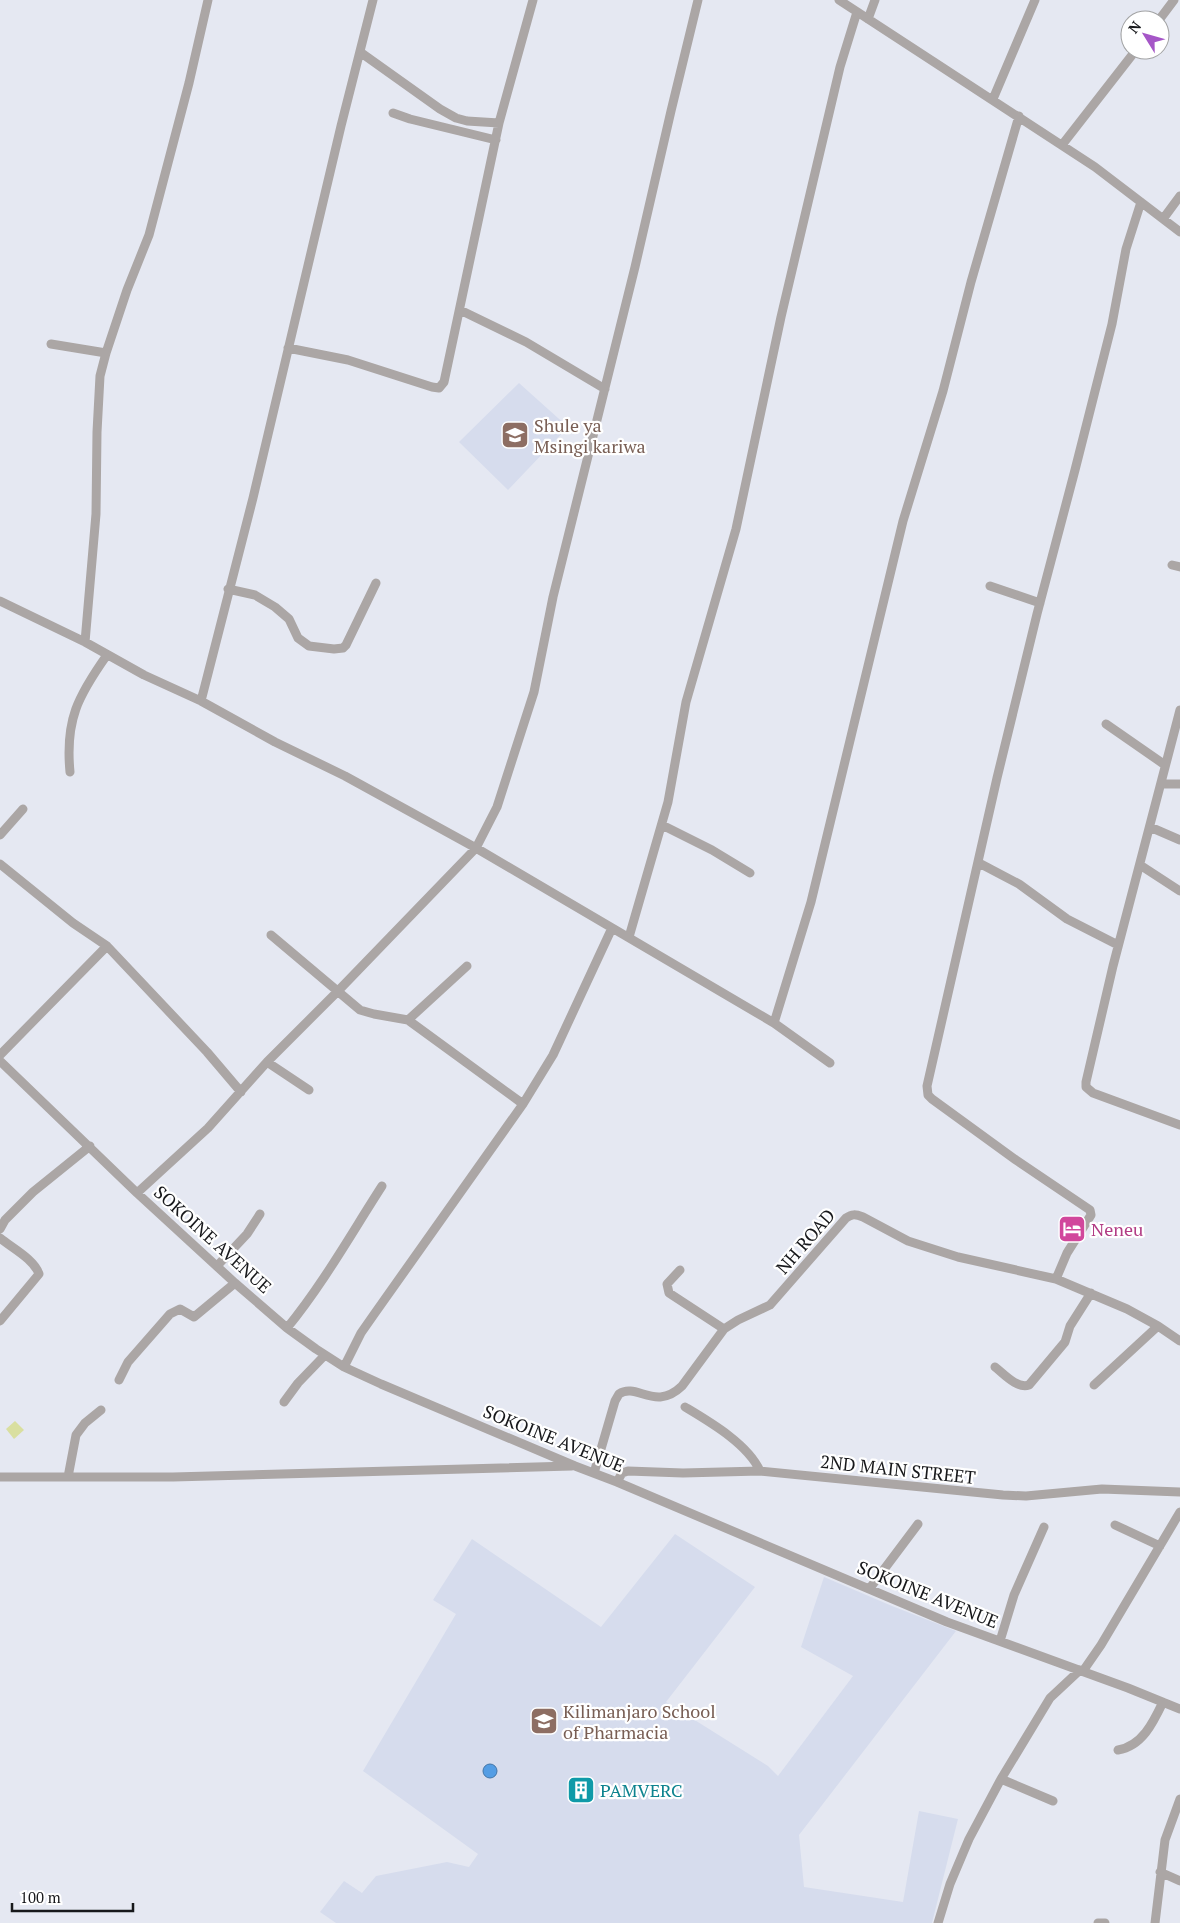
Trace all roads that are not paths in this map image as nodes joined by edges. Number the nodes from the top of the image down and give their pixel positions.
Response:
1 (208, 0) edge
2 (373, 0) edge
3 (534, 0) edge
4 (698, 0) edge
5 (840, 0) edge
6 (875, 0) edge
7 (1035, 0) edge
8 (857, 12) junction
9 (868, 19) junction
10 (360, 52) junction
11 (1128, 60) edge
12 (993, 99) junction
13 (393, 113) dead end
14 (1019, 116) junction
15 (499, 123) junction
16 (496, 140) junction
17 (1062, 145) junction
18 (1180, 196) edge
19 (1141, 202) junction
20 (1163, 219) junction
21 (1180, 232) edge
22 (460, 310) junction
23 (51, 344) dead end
24 (288, 348) junction
25 (106, 353) junction
26 (605, 389) junction
27 (376, 583) dead end
28 (990, 586) dead end
29 (228, 589) junction
30 (0, 601) edge
31 (1040, 603) junction
32 (86, 642) junction
33 (107, 655) junction
34 (201, 701) junction
35 (1180, 710) edge
36 (1106, 724) dead end
37 (1165, 765) junction
38 (70, 772) dead end
39 (1161, 784) junction
40 (1180, 784) edge
41 (23, 809) dead end
42 (662, 826) junction
43 (1150, 827) junction
44 (0, 834) edge
45 (1180, 840) edge
46 (476, 848) junction
47 (978, 863) junction
48 (0, 864) edge
49 (1140, 864) junction
50 (750, 873) dead end
51 (1180, 891) edge
52 (612, 928) junction
53 (271, 935) dead end
54 (629, 937) junction
55 (1118, 945) junction
56 (107, 946) junction
57 (467, 966) dead end
58 (338, 991) junction
59 (408, 1020) junction
60 (774, 1023) junction
61 (0, 1055) edge
62 (0, 1061) edge
63 (267, 1062) junction
64 (830, 1063) dead end
65 (309, 1090) dead end
66 (241, 1092) junction
67 (523, 1104) junction
68 (1180, 1124) edge
69 (90, 1146) junction
70 (382, 1186) dead end
71 (137, 1193) junction
72 (260, 1214) dead end
73 (0, 1229) edge
74 (0, 1238) edge
75 (217, 1266) junction
76 (680, 1270) dead end
77 (1056, 1279) junction
78 (235, 1283) junction
79 (1091, 1293) junction
80 (0, 1321) edge
81 (1158, 1326) junction
82 (287, 1328) junction
83 (724, 1329) junction
84 (1180, 1341) edge
85 (325, 1355) junction
86 (995, 1366) dead end
87 (344, 1367) junction
88 (119, 1380) dead end
89 (1094, 1385) dead end
90 (284, 1402) dead end
91 (685, 1407) dead end
92 (101, 1410) dead end
93 (575, 1466) junction
94 (760, 1471) junction
95 (594, 1473) junction
96 (0, 1477) edge
97 (68, 1477) junction
98 (617, 1482) junction
99 (1180, 1492) edge
100 (1180, 1512) edge
101 (918, 1524) dead end
102 (1114, 1525) dead end
103 (1044, 1527) dead end
104 (1160, 1546) junction
105 (870, 1588) junction
106 (1000, 1641) junction
107 (1082, 1670) junction
108 (1163, 1702) junction
109 (1180, 1710) edge
110 (1118, 1750) dead end
111 (1001, 1779) junction
112 (1180, 1799) edge
113 (1053, 1801) dead end
114 (1160, 1872) junction
115 (1180, 1881) edge
116 (938, 1923) edge
117 (1098, 1923) edge
118 (1105, 1923) edge
119 (1156, 1923) edge

1 - 25 street
2 - 10 street
3 - 15 street
4 - 26 street
5 - 8 street
6 - 9 street
7 - 12 street
8 - 9 street
8 - 42 street
9 - 12 street
10 - 15 street
10 - 24 street
11 - 17 street
12 - 14 street
13 - 16 street
14 - 17 street
14 - 60 street
15 - 16 street
16 - 22 street
17 - 19 street
18 - 20 street
19 - 20 street
19 - 31 street
20 - 21 street
22 - 24 street
22 - 26 street
23 - 25 street
24 - 29 street
25 - 32 street
26 - 46 street
27 - 29 street
28 - 31 street
29 - 34 street
30 - 32 street
31 - 47 street
32 - 33 street
33 - 34 street
33 - 38 street
34 - 46 street
35 - 37 street
36 - 37 street
37 - 39 street
39 - 40 street
39 - 43 street
41 - 44 street
42 - 50 street
42 - 54 street
43 - 45 street
43 - 49 street
46 - 52 street
46 - 58 street
47 - 55 street
47 - 77 street
48 - 56 street
49 - 51 street
49 - 55 street
52 - 54 street
52 - 67 street
53 - 58 street
54 - 60 street
55 - 68 street
56 - 61 street
56 - 66 street
57 - 59 street
58 - 59 street
58 - 63 street
59 - 67 street
60 - 64 street
62 - 69 street, SOKOINE AVENUE
63 - 65 street
63 - 66 street
66 - 71 street
67 - 87 street
69 - 71 street, SOKOINE AVENUE
69 - 73 street
70 - 82 street
71 - 75 street, SOKOINE AVENUE
72 - 75 street
74 - 80 street
75 - 78 street, SOKOINE AVENUE
76 - 83 street
77 - 79 street, NH ROAD
77 - 83 street, NH ROAD
78 - 82 street, SOKOINE AVENUE
78 - 88 street
79 - 81 street, NH ROAD
79 - 86 street
81 - 84 street, NH ROAD
81 - 89 street
82 - 85 street, SOKOINE AVENUE
83 - 95 street, NH ROAD
85 - 87 street, SOKOINE AVENUE
85 - 90 street
87 - 93 street, SOKOINE AVENUE
91 - 94 street
92 - 97 street
93 - 95 street, SOKOINE AVENUE
93 - 97 street
94 - 98 street, 2ND MAIN STREET
94 - 99 street, 2ND MAIN STREET
95 - 98 street, SOKOINE AVENUE
96 - 97 street
98 - 105 street, SOKOINE AVENUE
100 - 104 street
101 - 105 street
102 - 104 street
103 - 106 street
104 - 107 street
105 - 106 street, SOKOINE AVENUE
106 - 107 street, SOKOINE AVENUE
107 - 108 street, SOKOINE AVENUE
107 - 111 street
108 - 109 street, SOKOINE AVENUE
108 - 110 street
111 - 113 street
111 - 116 street
112 - 114 street
114 - 115 street
114 - 119 street
117 - 118 street

